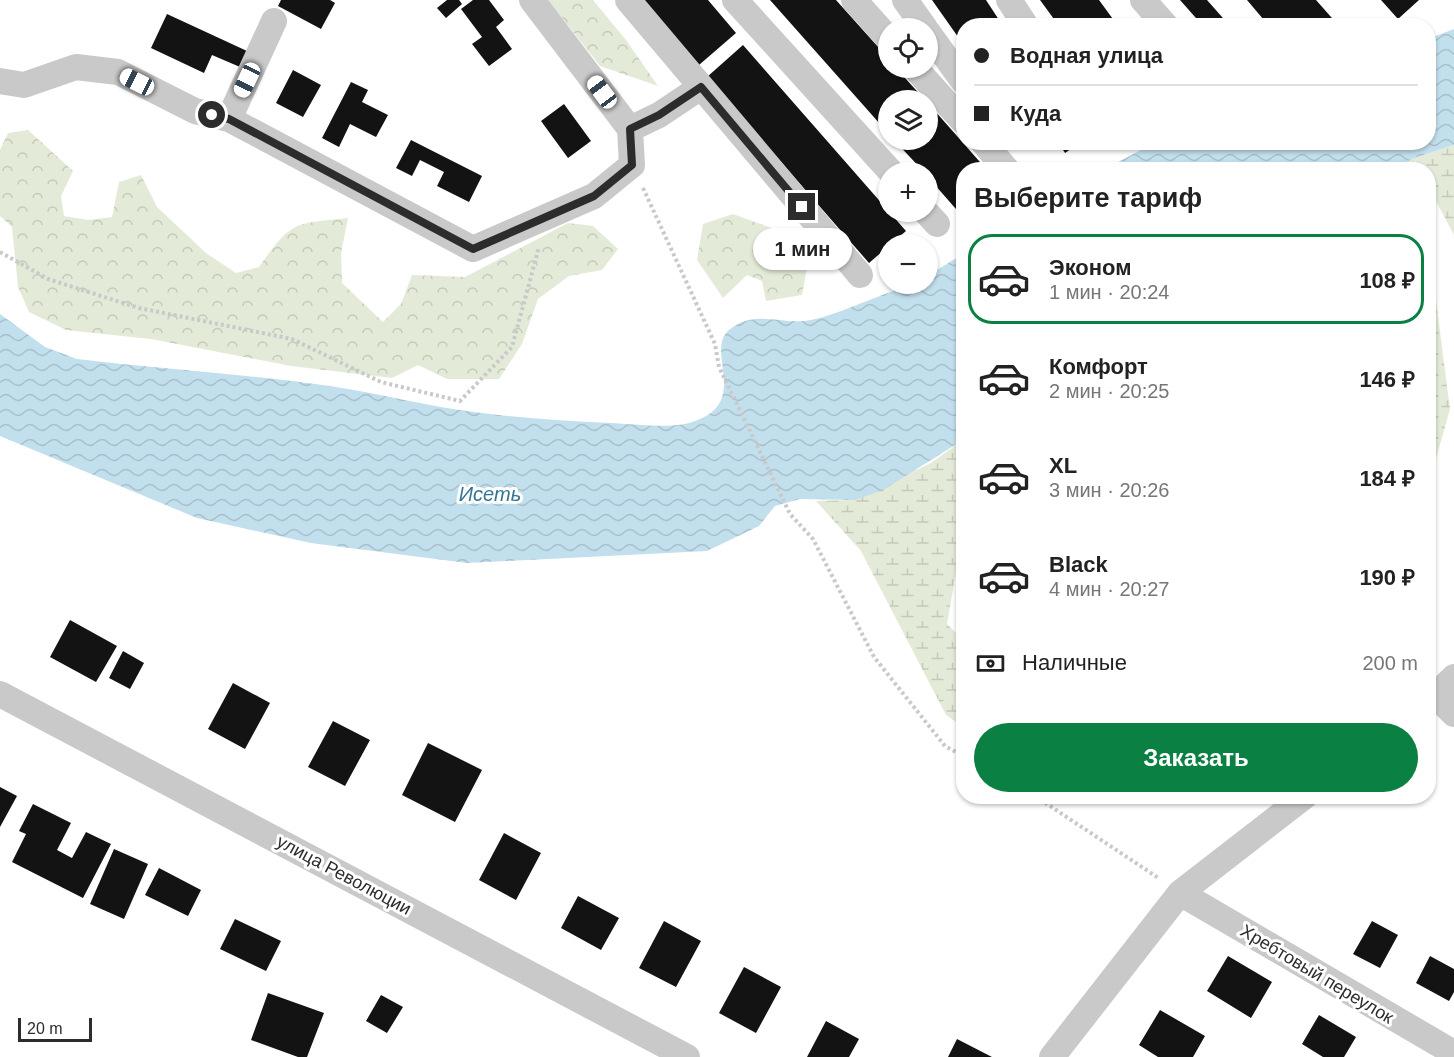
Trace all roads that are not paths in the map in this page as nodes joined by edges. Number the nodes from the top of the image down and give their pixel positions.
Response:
1 (532, 0) edge
2 (628, 0) edge
3 (735, 0) edge
4 (854, 0) edge
5 (905, 0) edge
6 (1009, 0) edge
7 (1143, 0) edge
8 (918, 18) edge
9 (1021, 18) edge
10 (1159, 18) edge
11 (274, 21) dead end
12 (878, 27) edge
13 (938, 47) edge
14 (956, 71) edge
15 (924, 78) edge
16 (0, 81) edge
17 (701, 87) junction
18 (956, 113) edge
19 (229, 119) junction
20 (630, 129) junction
21 (990, 150) edge
22 (882, 162) edge
23 (1001, 162) edge
24 (860, 275) dead end
25 (1454, 677) edge
26 (0, 694) edge
27 (1436, 695) edge
28 (1436, 702) edge
29 (1454, 714) edge
30 (1295, 804) edge
31 (1180, 893) junction
32 (1454, 1053) edge
33 (687, 1057) edge
34 (1052, 1057) edge

1 - 20 street
2 - 17 street
3 - 22 street
4 - 12 street
5 - 8 street
6 - 9 street
7 - 10 street
11 - 19 street
13 - 14 street
15 - 18 street
16 - 19 street
17 - 20 street
17 - 24 street
19 - 20 street
21 - 23 street
25 - 27 street
26 - 33 street, улица Революции
28 - 29 street
30 - 31 street
31 - 32 street, Хребтовый переулок
31 - 34 street

